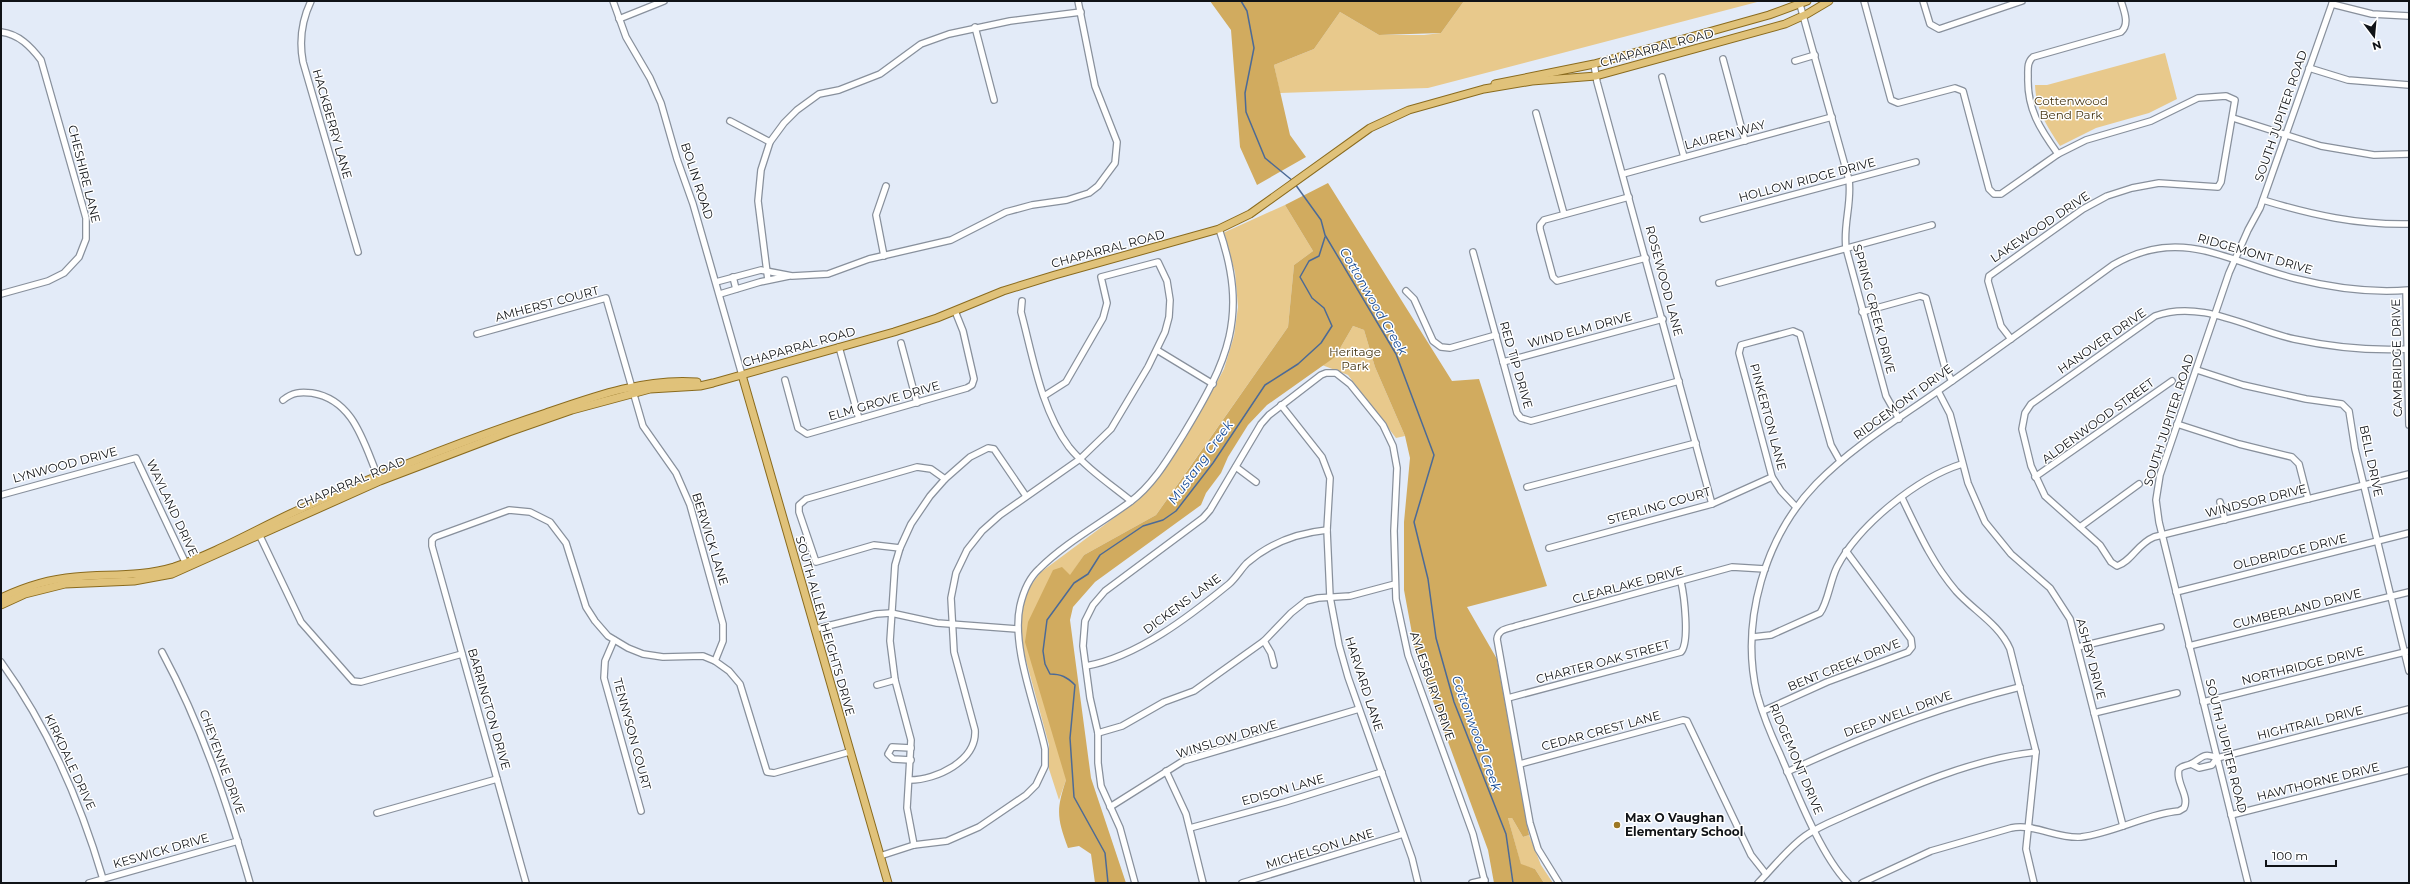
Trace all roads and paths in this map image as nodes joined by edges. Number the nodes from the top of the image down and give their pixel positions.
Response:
1 (311, 1) edge
2 (613, 1) edge
3 (664, 1) edge
4 (1078, 1) edge
5 (1807, 1) edge
6 (1829, 1) edge
7 (1864, 1) edge
8 (1923, 1) edge
9 (2022, 1) edge
10 (2121, 1) edge
11 (2333, 2) edge
12 (1800, 3) edge
13 (1081, 12) junction
14 (1804, 16) junction
15 (2409, 16) edge
16 (619, 19) junction
17 (975, 27) junction
18 (1, 32) edge
19 (1816, 55) junction
20 (1723, 59) dead end
21 (1795, 61) dead end
22 (1594, 64) junction
23 (2309, 68) junction
24 (1596, 76) junction
25 (1662, 77) dead end
26 (2409, 86) edge
27 (1484, 89) junction
28 (994, 100) dead end
29 (1536, 113) dead end
30 (1832, 117) junction
31 (2233, 118) junction
32 (730, 121) dead end
33 (2285, 135) junction
34 (1745, 141) junction
35 (770, 142) junction
36 (2058, 154) junction
37 (2409, 154) edge
38 (1684, 157) junction
39 (1916, 162) dead end
40 (1623, 174) junction
41 (1849, 180) junction
42 (886, 186) dead end
43 (1629, 197) junction
44 (2263, 200) junction
45 (1564, 214) junction
46 (1703, 219) dead end
47 (2409, 224) edge
48 (1932, 225) dead end
49 (1219, 229) junction
50 (1846, 248) junction
51 (358, 252) dead end
52 (1473, 252) dead end
53 (884, 256) junction
54 (1646, 258) junction
55 (2235, 260) junction
56 (767, 271) junction
57 (792, 276) junction
58 (733, 277) junction
59 (768, 280) junction
60 (716, 282) junction
61 (1719, 283) dead end
62 (736, 289) junction
63 (2408, 291) edge
64 (1406, 292) dead end
65 (1, 294) edge
66 (720, 294) junction
67 (1022, 301) dead end
68 (955, 311) junction
69 (1862, 312) junction
70 (2215, 315) junction
71 (1663, 319) junction
72 (476, 334) dead end
73 (1496, 335) junction
74 (2011, 339) junction
75 (901, 343) dead end
76 (839, 347) junction
77 (1157, 350) junction
78 (2408, 350) edge
79 (1503, 362) junction
80 (2197, 370) junction
81 (742, 375) junction
82 (785, 380) dead end
83 (1679, 381) junction
84 (1952, 381) junction
85 (2172, 381) dead end
86 (1213, 384) junction
87 (631, 390) junction
88 (1938, 391) junction
89 (1044, 396) junction
90 (283, 400) dead end
91 (917, 403) junction
92 (1281, 405) junction
93 (2409, 405) edge
94 (1899, 418) junction
95 (859, 419) junction
96 (2177, 424) junction
97 (2409, 425) edge
98 (1696, 443) junction
99 (136, 458) joint
100 (1080, 459) junction
101 (1840, 461) junction
102 (1962, 464) junction
103 (1236, 467) junction
104 (2409, 474) edge
105 (1772, 477) junction
106 (2036, 477) junction
107 (379, 478) junction
108 (945, 479) junction
109 (1256, 482) dead end
110 (2139, 484) dead end
111 (2365, 485) junction
112 (1527, 487) dead end
113 (1, 495) edge
114 (1026, 496) junction
115 (1902, 498) junction
116 (2308, 499) junction
117 (1131, 501) junction
118 (2220, 502) dead end
119 (1712, 504) junction
120 (1796, 507) junction
121 (2226, 520) junction
122 (2080, 527) junction
123 (1327, 530) junction
124 (258, 532) junction
125 (2409, 533) edge
126 (2162, 535) junction
127 (2377, 541) junction
128 (900, 548) junction
129 (1549, 548) dead end
130 (1846, 551) junction
131 (186, 565) junction
132 (2117, 566) joint
133 (1765, 569) junction
134 (1681, 582) junction
135 (1395, 584) junction
136 (2176, 592) junction
137 (2409, 592) edge
138 (1330, 596) junction
139 (2391, 597) junction
140 (1, 598) edge
141 (1, 605) edge
142 (891, 613) junction
143 (953, 624) junction
144 (2161, 627) dead end
145 (816, 629) junction
146 (1017, 629) junction
147 (1753, 637) junction
148 (614, 640) junction
149 (1264, 641) junction
150 (2189, 646) junction
151 (2078, 648) junction
152 (2406, 651) edge
153 (162, 652) dead end
154 (462, 654) junction
155 (715, 661) junction
156 (1, 662) edge
157 (1274, 665) dead end
158 (1086, 666) junction
159 (2409, 671) edge
160 (895, 680) junction
161 (877, 685) dead end
162 (2020, 687) junction
163 (2177, 693) dead end
164 (1508, 698) junction
165 (2203, 702) junction
166 (1359, 709) junction
167 (2409, 709) edge
168 (1763, 711) junction
169 (2094, 713) junction
170 (1098, 733) junction
171 (911, 748) junction
172 (849, 752) junction
173 (2036, 752) junction
174 (2217, 758) junction
175 (911, 760) junction
176 (1520, 764) junction
177 (2191, 764) junction
178 (2409, 770) edge
179 (1166, 771) junction
180 (1382, 772) junction
181 (1788, 772) junction
182 (497, 779) junction
183 (910, 780) junction
184 (1110, 807) junction
185 (641, 811) dead end
186 (377, 813) dead end
187 (2231, 815) junction
188 (2123, 826) junction
189 (1190, 828) junction
190 (2028, 828) junction
191 (1815, 830) junction
192 (1403, 834) junction
193 (238, 841) junction
194 (914, 845) junction
195 (880, 856) junction
196 (1766, 874) junction
197 (103, 879) junction
198 (1485, 882) edge
199 (89, 883) edge
200 (250, 883) edge
201 (526, 883) edge
202 (888, 883) edge
203 (1135, 883) edge
204 (1203, 883) edge
205 (1242, 883) edge
206 (1418, 883) edge
207 (1472, 883) edge
208 (1559, 883) edge
209 (1758, 883) edge
210 (1848, 883) edge
211 (1862, 883) edge
212 (2034, 883) edge
213 (2248, 883) edge

1 - 51 street, HACKBERRY LANE
2 - 16 street, BOLIN ROAD
3 - 16 street
4 - 13 street
5 - 12 main road, CHAPARRAL ROAD
6 - 14 main road, CHAPARRAL ROAD
7 - 36 street
8 - 9 street
10 - 36 street
11 - 15 street
11 - 23 street, SOUTH JUPITER ROAD
12 - 14 street, SPRING CREEK DRIVE
12 - 22 main road, CHAPARRAL ROAD
13 - 17 street
13 - 53 street
14 - 19 street, SPRING CREEK DRIVE
14 - 24 main road, CHAPARRAL ROAD
16 - 60 street, BOLIN ROAD
17 - 28 street
17 - 35 street
18 - 65 street, CHESHIRE LANE
19 - 21 street
19 - 30 street, SPRING CREEK DRIVE
20 - 34 street
22 - 24 street, ROSEWOOD LANE
22 - 27 main road, CHAPARRAL ROAD
23 - 26 street
23 - 33 street, SOUTH JUPITER ROAD
24 - 27 main road, CHAPARRAL ROAD
24 - 40 street, ROSEWOOD LANE
25 - 38 street
27 - 49 main road, CHAPARRAL ROAD
29 - 45 street
30 - 34 street, LAUREN WAY
30 - 41 street, SPRING CREEK DRIVE
31 - 33 street
31 - 36 street
31 - 74 street, LAKEWOOD DRIVE
32 - 35 street
33 - 37 street
33 - 44 street, SOUTH JUPITER ROAD
34 - 38 street, LAUREN WAY
35 - 56 street
38 - 40 street, LAUREN WAY
39 - 41 street, HOLLOW RIDGE DRIVE
40 - 43 street, ROSEWOOD LANE
41 - 46 street, HOLLOW RIDGE DRIVE
41 - 50 street, SPRING CREEK DRIVE
42 - 53 street
43 - 45 street
43 - 54 street, ROSEWOOD LANE
44 - 47 street
44 - 55 street, SOUTH JUPITER ROAD
45 - 54 street
48 - 50 street
49 - 68 main road, CHAPARRAL ROAD
49 - 86 street
50 - 61 street
50 - 69 street, SPRING CREEK DRIVE
52 - 73 street, RED TIP DRIVE
53 - 57 street
54 - 71 street, ROSEWOOD LANE
55 - 63 street, RIDGEMONT DRIVE
55 - 70 street, SOUTH JUPITER ROAD
55 - 74 street, RIDGEMONT DRIVE
56 - 57 street
56 - 58 street
56 - 59 street
57 - 59 street
58 - 60 street
58 - 62 street
59 - 62 street
60 - 66 street, BOLIN ROAD
62 - 66 street
63 - 78 street, CAMBRIDGE DRIVE
64 - 73 street
66 - 81 street, BOLIN ROAD
67 - 89 street
68 - 76 main road, CHAPARRAL ROAD
68 - 91 street, ELM GROVE DRIVE
69 - 84 street
69 - 94 street, SPRING CREEK DRIVE
70 - 78 street, HANOVER DRIVE
70 - 80 street, SOUTH JUPITER ROAD
70 - 106 street, HANOVER DRIVE
71 - 79 street, WIND ELM DRIVE
71 - 83 street, ROSEWOOD LANE
72 - 87 street, AMHERST COURT
73 - 79 street, RED TIP DRIVE
74 - 84 street, RIDGEMONT DRIVE
75 - 91 street
76 - 81 main road, CHAPARRAL ROAD
76 - 95 street
77 - 86 street
77 - 89 street
77 - 100 street
78 - 93 street, CAMBRIDGE DRIVE
79 - 83 street, RED TIP DRIVE
80 - 96 street, SOUTH JUPITER ROAD
80 - 111 street, BELL DRIVE
81 - 87 main road, CHAPARRAL ROAD
81 - 145 main road, SOUTH ALLEN HEIGHTS DRIVE
82 - 95 street, ELM GROVE DRIVE
83 - 98 street, ROSEWOOD LANE
84 - 88 street, RIDGEMONT DRIVE
85 - 106 street, ALDENWOOD STREET
86 - 117 street
87 - 107 main road, CHAPARRAL ROAD
87 - 155 street, BERWICK LANE
88 - 94 street, RIDGEMONT DRIVE
88 - 102 street, ASHBY DRIVE
89 - 100 street
90 - 107 street
91 - 95 street, ELM GROVE DRIVE
92 - 103 street
92 - 123 street, HARVARD LANE
92 - 135 street, AYLESBURY DRIVE
93 - 97 street, CAMBRIDGE DRIVE
94 - 101 street, RIDGEMONT DRIVE
96 - 116 street
96 - 126 street, SOUTH JUPITER ROAD
98 - 112 street
98 - 119 street, ROSEWOOD LANE
99 - 113 street, LYNWOOD DRIVE
99 - 131 street, WAYLAND DRIVE
100 - 114 street
100 - 117 street
101 - 105 street, PINKERTON LANE
101 - 120 street, RIDGEMONT DRIVE
102 - 115 street
102 - 151 street, ASHBY DRIVE
103 - 109 street
103 - 158 street
104 - 111 street, WINDSOR DRIVE
105 - 119 street, STERLING COURT
105 - 120 street, PINKERTON LANE
106 - 122 street, HANOVER DRIVE
107 - 124 main road, CHAPARRAL ROAD
108 - 114 street
108 - 128 street
108 - 128 street
110 - 122 street
111 - 116 street, WINDSOR DRIVE
111 - 127 street, BELL DRIVE
114 - 143 street
115 - 130 street
115 - 162 street
116 - 121 street, WINDSOR DRIVE
117 - 146 street
118 - 121 street
119 - 129 street, STERLING COURT
120 - 133 street, RIDGEMONT DRIVE
121 - 126 street, WINDSOR DRIVE
122 - 132 street, HANOVER DRIVE
123 - 138 street, HARVARD LANE
123 - 158 street, DICKENS LANE
124 - 131 main road, CHAPARRAL ROAD
124 - 154 street
125 - 127 street, OLDBRIDGE DRIVE
126 - 132 street, WINDSOR DRIVE
126 - 136 street, SOUTH JUPITER ROAD
127 - 136 street, OLDBRIDGE DRIVE
127 - 139 street, BELL DRIVE
128 - 142 street
130 - 147 street
130 - 168 street, BENT CREEK DRIVE
131 - 140 main road, CHAPARRAL ROAD
131 - 141 main road, CHAPARRAL ROAD
133 - 134 street, CLEARLAKE DRIVE
133 - 147 street, RIDGEMONT DRIVE
134 - 164 street, CHARTER OAK STREET
134 - 164 street, CLEARLAKE DRIVE
135 - 138 street
135 - 198 street, AYLESBURY DRIVE
136 - 150 street, SOUTH JUPITER ROAD
137 - 139 street, CUMBERLAND DRIVE
138 - 149 street
138 - 166 street, HARVARD LANE
139 - 150 street, CUMBERLAND DRIVE
139 - 152 street, BELL DRIVE
142 - 143 street
142 - 145 street
142 - 160 street
143 - 146 street
143 - 183 street
144 - 151 street
145 - 172 main road, SOUTH ALLEN HEIGHTS DRIVE
146 - 194 street
147 - 168 street, RIDGEMONT DRIVE
148 - 154 street, BARRINGTON DRIVE
148 - 155 street
148 - 185 street, TENNYSON COURT
149 - 157 street
149 - 170 street
150 - 165 street, SOUTH JUPITER ROAD
151 - 169 street, ASHBY DRIVE
152 - 159 street, BELL DRIVE
152 - 165 street, NORTHRIDGE DRIVE
153 - 193 street, CHEYENNE DRIVE
154 - 182 street, BARRINGTON DRIVE
155 - 172 street
156 - 197 street, KIRKDALE DRIVE
158 - 170 street
160 - 161 street
160 - 171 street
162 - 173 street
162 - 181 street, DEEP WELL DRIVE
163 - 169 street
164 - 176 street
165 - 174 street, SOUTH JUPITER ROAD
166 - 179 street, WINSLOW DRIVE
166 - 180 street, HARVARD LANE
167 - 174 street, HIGHTRAIL DRIVE
168 - 181 street, RIDGEMONT DRIVE
169 - 188 street, ASHBY DRIVE
170 - 184 street
171 - 175 street
171 - 175 street
172 - 195 main road, SOUTH ALLEN HEIGHTS DRIVE
173 - 190 street
173 - 191 street
174 - 177 street, HIGHTRAIL DRIVE
174 - 177 street, HIGHTRAIL DRIVE
174 - 187 street, SOUTH JUPITER ROAD
175 - 183 street
176 - 196 street, CEDAR CREST LANE
176 - 208 street
177 - 188 street, HIGHTRAIL DRIVE
178 - 187 street, HAWTHORNE DRIVE
179 - 184 street, WINSLOW DRIVE
179 - 189 street
180 - 189 street, EDISON LANE
180 - 192 street, HARVARD LANE
181 - 191 street, RIDGEMONT DRIVE
182 - 186 street
182 - 201 street, BARRINGTON DRIVE
183 - 194 street
184 - 203 street
187 - 213 street, SOUTH JUPITER ROAD
188 - 190 street
189 - 204 street
190 - 211 street
190 - 212 street
191 - 196 street
191 - 210 street, RIDGEMONT DRIVE
192 - 205 street, MICHELSON LANE
192 - 206 street, HARVARD LANE
193 - 197 street, KESWICK DRIVE
193 - 200 street, CHEYENNE DRIVE
194 - 195 street
195 - 202 main road, SOUTH ALLEN HEIGHTS DRIVE
196 - 209 street
197 - 199 street, KESWICK DRIVE
198 - 207 street

